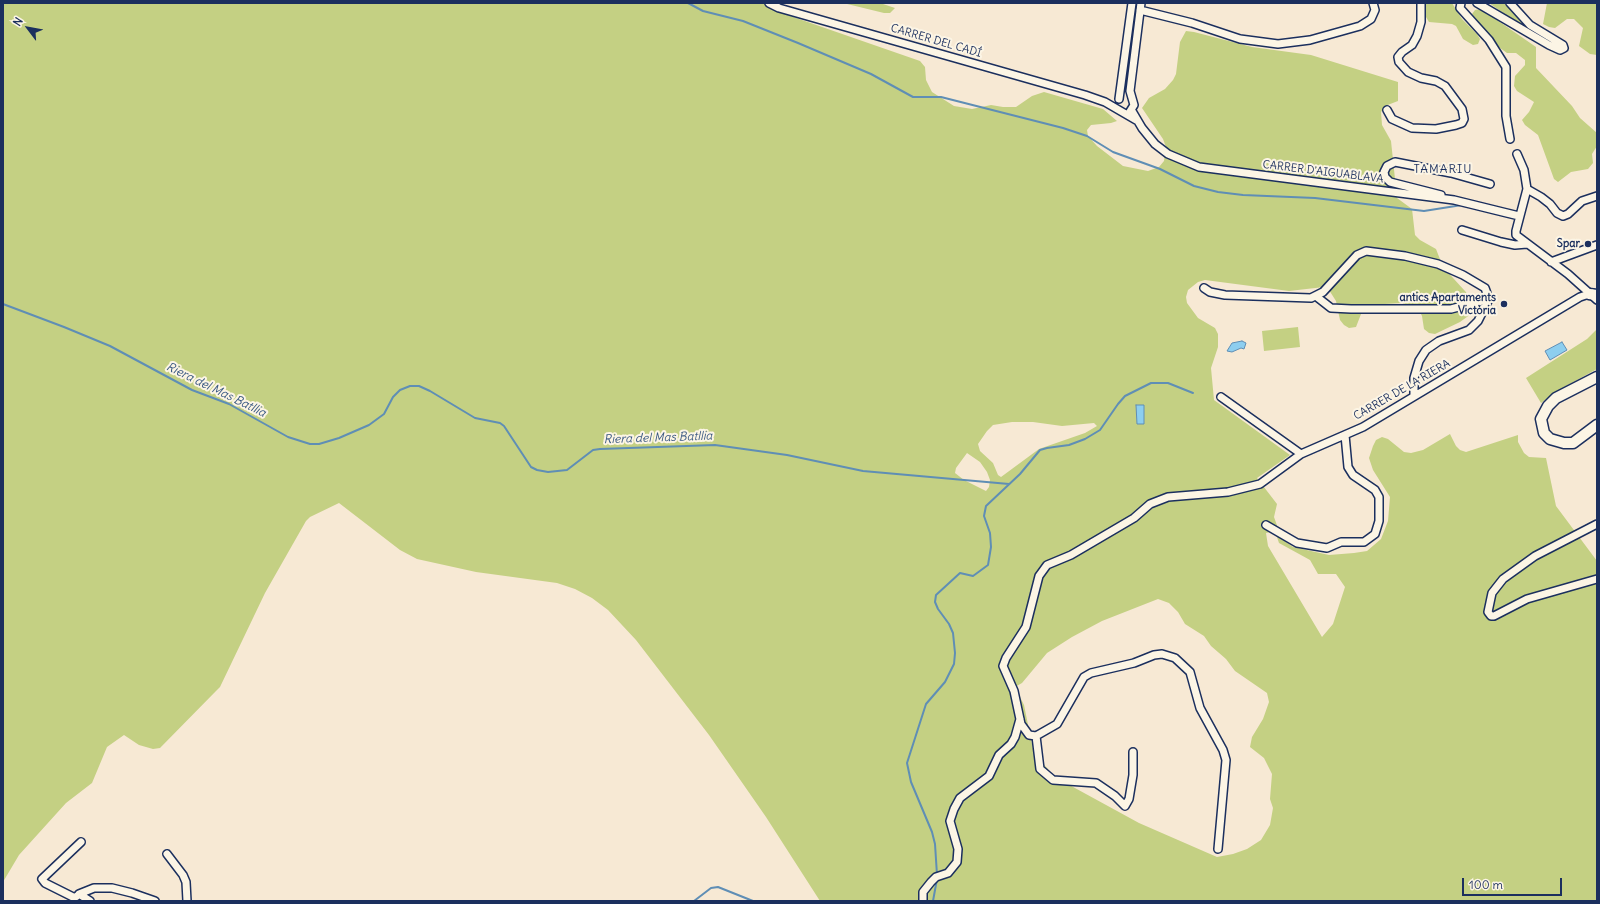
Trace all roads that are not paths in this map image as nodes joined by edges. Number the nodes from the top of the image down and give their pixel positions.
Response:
1 (769, 3) edge
2 (1132, 3) edge
3 (1421, 3) edge
4 (1461, 3) edge
5 (1477, 3) edge
6 (1510, 3) edge
7 (1140, 6) edge
8 (1374, 6) edge
9 (1097, 99) junction
10 (1119, 99) junction
11 (1134, 103) junction
12 (1118, 110) junction
13 (1387, 110) dead end
14 (1129, 112) junction
15 (1510, 139) dead end
16 (1517, 154) dead end
17 (1490, 184) dead end
18 (1527, 189) junction
19 (1597, 196) edge
20 (1454, 200) junction
21 (1519, 216) junction
22 (1462, 230) dead end
23 (1527, 244) junction
24 (1597, 245) edge
25 (1551, 262) junction
26 (1204, 288) dead end
27 (1595, 295) edge
28 (1317, 297) junction
29 (1489, 299) junction
30 (1597, 377) edge
31 (1414, 396) junction
32 (1221, 397) dead end
33 (1597, 426) edge
34 (1345, 435) junction
35 (1301, 454) junction
36 (1597, 524) edge
37 (1266, 525) dead end
38 (1597, 579) edge
39 (1020, 718) junction
40 (1036, 736) junction
41 (1133, 752) dead end
42 (81, 842) dead end
43 (1218, 849) dead end
44 (167, 854) dead end
45 (76, 898) edge
46 (185, 900) edge
47 (90, 901) edge
48 (155, 901) edge
49 (923, 901) edge

1 - 9 street, CARRER DEL CADÍ
2 - 10 street
3 - 13 street
4 - 15 street
5 - 6 street
7 - 8 street
7 - 11 street
9 - 10 street, CARRER DEL CADÍ
9 - 12 street, CARRER DEL CADÍ
10 - 11 street
10 - 12 street
11 - 14 street
12 - 14 street
14 - 20 street, CARRER D'AIGUABLAVA
16 - 18 street
17 - 20 street
18 - 19 street
18 - 21 street
20 - 21 street, CARRER D'AIGUABLAVA
21 - 23 street
22 - 23 street
23 - 25 street
24 - 25 street
25 - 27 street
26 - 28 street
27 - 31 street, CARRER DE LA RIERA
28 - 29 street
28 - 29 street
29 - 31 street
30 - 33 street
31 - 34 street, CARRER DE LA RIERA
32 - 35 street
34 - 35 street, CARRER DE LA RIERA
34 - 37 street
35 - 39 street, CARRER DE LA RIERA
36 - 38 street
39 - 40 street
39 - 49 street
40 - 41 street
40 - 43 street
42 - 45 street
44 - 46 street
45 - 47 street
45 - 48 street

